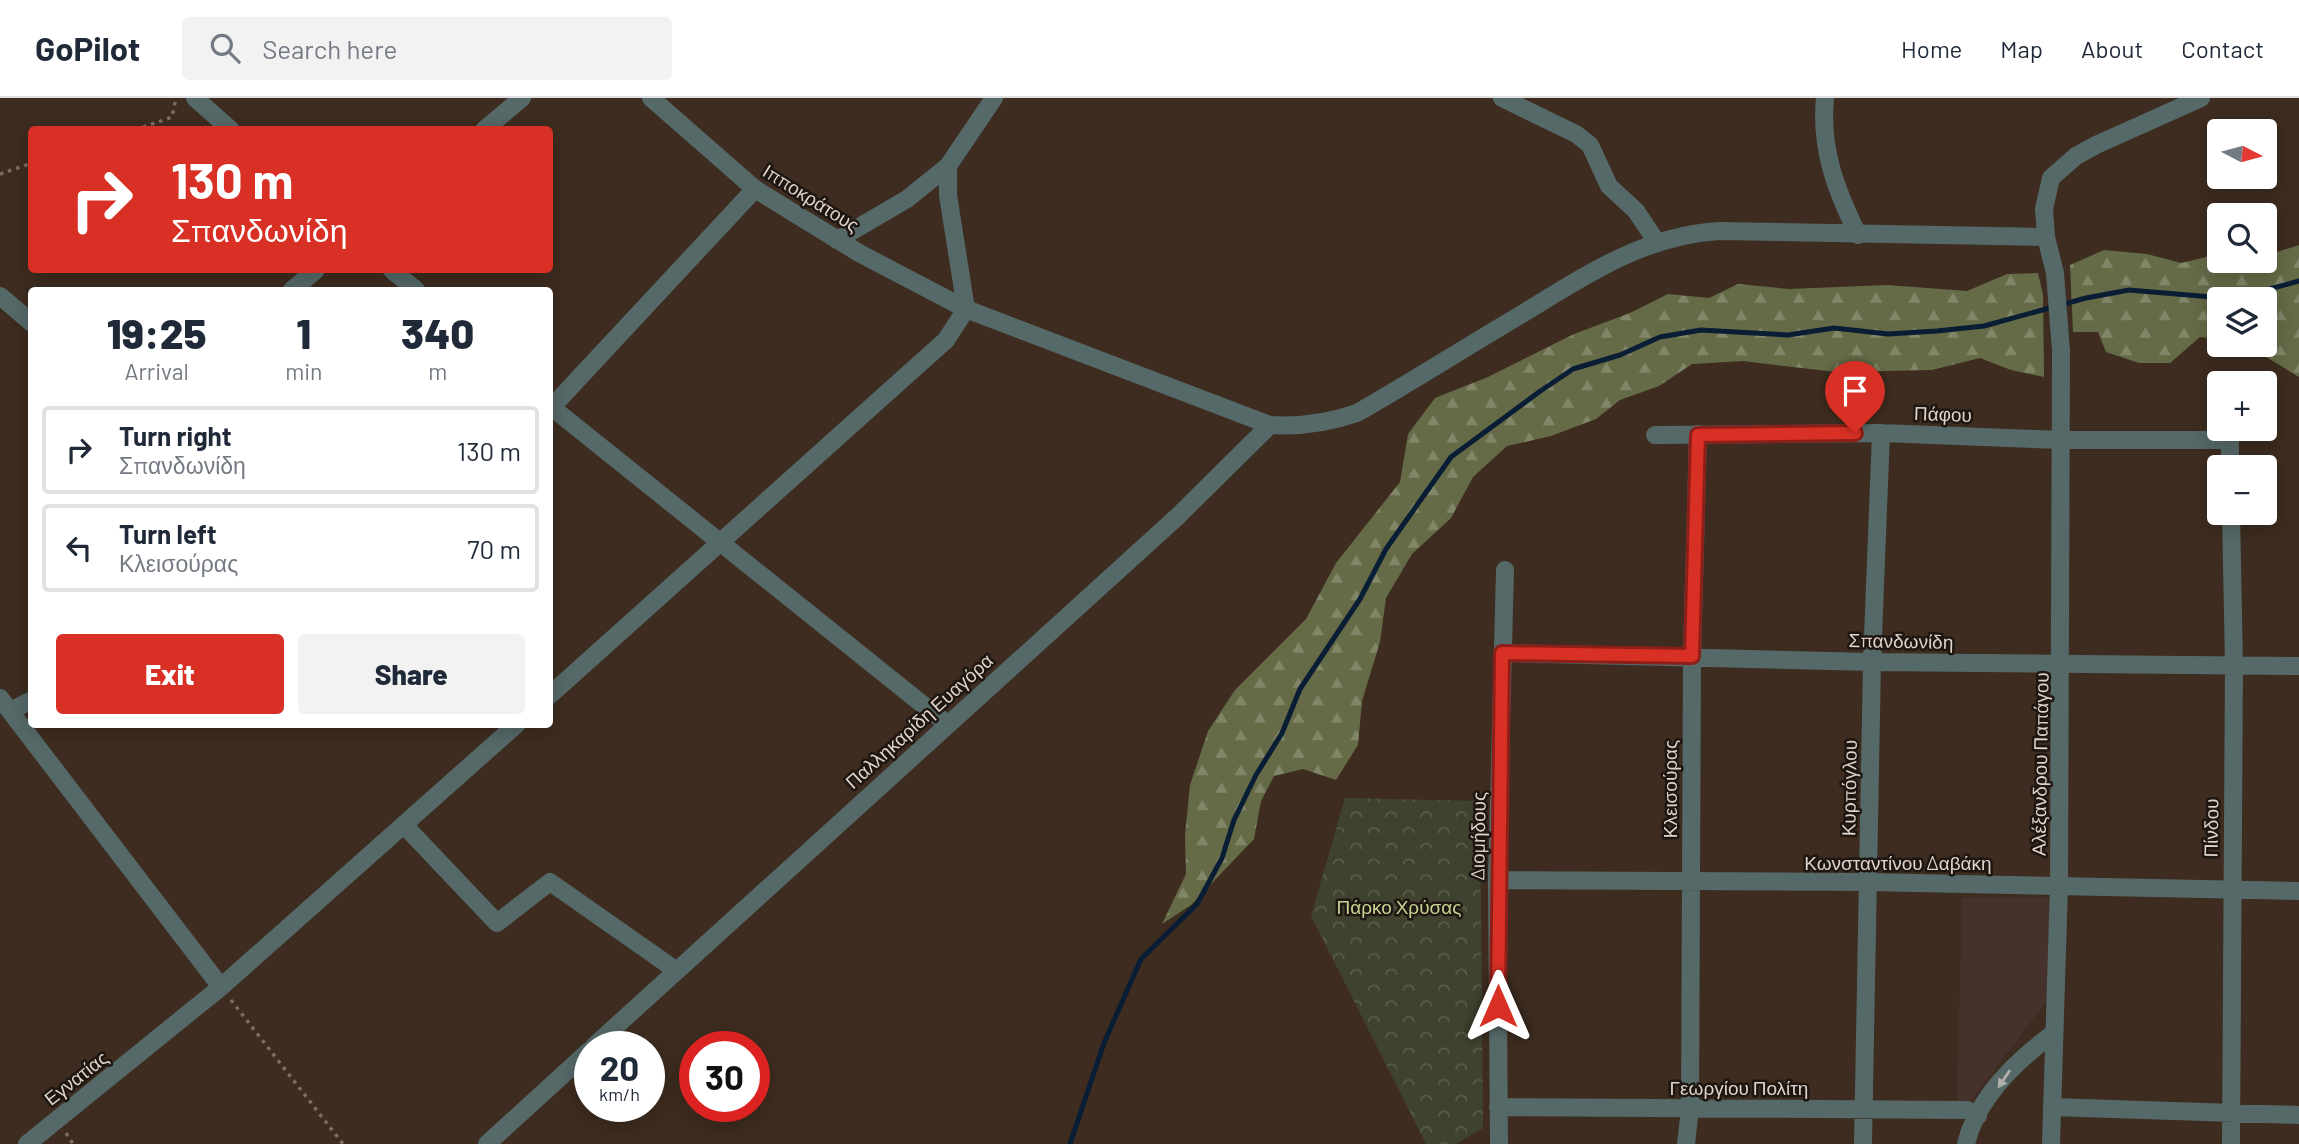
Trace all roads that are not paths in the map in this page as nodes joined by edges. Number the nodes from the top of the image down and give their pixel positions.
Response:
1 (195, 98) edge
2 (522, 98) edge
3 (650, 98) edge
4 (995, 98) edge
5 (1502, 98) edge
6 (1825, 98) edge
7 (2200, 98) edge
8 (226, 126) edge
9 (489, 126) edge
10 (948, 166) junction
11 (755, 189) junction
12 (1858, 235) junction
13 (2046, 237) junction
14 (837, 240) junction
15 (1656, 241) junction
16 (312, 273) edge
17 (396, 273) edge
18 (296, 287) edge
19 (412, 287) edge
20 (0, 296) edge
21 (966, 309) junction
22 (28, 320) edge
23 (553, 405) edge
24 (553, 410) edge
25 (1270, 425) junction
26 (1881, 433) junction
27 (1655, 435) dead end
28 (1698, 435) junction
29 (2061, 440) junction
30 (2230, 455) edge
31 (2231, 525) edge
32 (720, 542) junction
33 (1505, 570) dead end
34 (1502, 653) junction
35 (1692, 656) junction
36 (1872, 662) junction
37 (2062, 663) junction
38 (2234, 666) junction
39 (2299, 666) edge
40 (553, 692) edge
41 (28, 701) edge
42 (5, 704) edge
43 (947, 724) junction
44 (506, 728) edge
45 (404, 825) junction
46 (1497, 880) junction
47 (1869, 882) junction
48 (1690, 884) junction
49 (2059, 886) junction
50 (2232, 890) junction
51 (2299, 891) edge
52 (677, 971) junction
53 (221, 987) junction
54 (611, 1031) edge
55 (2054, 1033) junction
56 (574, 1065) edge
57 (1498, 1107) junction
58 (2052, 1107) junction
59 (1690, 1109) junction
60 (1864, 1109) junction
61 (2231, 1113) junction
62 (2299, 1115) edge
63 (1978, 1116) junction
64 (27, 1144) edge
65 (487, 1144) edge
66 (1500, 1144) edge
67 (1686, 1144) edge
68 (1863, 1144) edge
69 (1966, 1144) edge
70 (2051, 1144) edge
71 (2231, 1144) edge

1 - 8 street
2 - 9 street
3 - 11 street, Ιπποκράτους
4 - 10 street
5 - 15 street
6 - 12 street
7 - 13 street, Αλέξανδρου Παπάγου
10 - 14 street
10 - 21 street
11 - 14 street, Ιπποκράτους
11 - 23 street
12 - 13 street
12 - 15 street
13 - 29 street, Αλέξανδρου Παπάγου
14 - 21 street, Ιπποκράτους
15 - 25 street
16 - 18 street
17 - 19 street
20 - 22 street
21 - 25 street, Ιπποκράτους
21 - 32 street
24 - 32 street
25 - 43 street, Παλληκαρίδη Ευαγόρα
26 - 28 street, Πάφου
26 - 29 street, Πάφου
26 - 36 street, Κυρπόγλου
27 - 28 street, Πάφου
28 - 35 street, Κλεισούρας
29 - 30 street, Πάφου
29 - 37 street, Αλέξανδρου Παπάγου
31 - 38 street, Πίνδου
32 - 40 street
32 - 43 street
33 - 34 street, Διομήδους
34 - 35 street, Σπανδωνίδη
34 - 46 street, Διομήδους
35 - 36 street, Σπανδωνίδη
35 - 48 street, Κλεισούρας
36 - 37 street, Σπανδωνίδη
36 - 47 street, Κυρπόγλου
37 - 38 street, Σπανδωνίδη
37 - 49 street, Αλέξανδρου Παπάγου
38 - 39 street, Σπανδωνίδη
38 - 50 street, Πίνδου
41 - 42 street
42 - 53 street
43 - 52 street, Παλληκαρίδη Ευαγόρα
44 - 45 street, Εγνατίας
45 - 52 street
45 - 53 street, Εγνατίας
46 - 48 street, Κωνσταντίνου Δαβάκη
46 - 57 street, Διομήδους
47 - 48 street, Κωνσταντίνου Δαβάκη
47 - 49 street, Κωνσταντίνου Δαβάκη
47 - 60 street, Κυρπόγλου
48 - 59 street, Κλεισούρας
49 - 50 street, Κωνσταντίνου Δαβάκη
49 - 55 street, Αλέξανδρου Παπάγου
50 - 51 street, Κωνσταντίνου Δαβάκη
50 - 61 street, Πίνδου
52 - 54 street, Παλληκαρίδη Ευαγόρα
53 - 64 street, Εγνατίας
55 - 58 street, Αλέξανδρου Παπάγου
55 -> 63 street
56 - 65 street
57 - 59 street, Γεωργίου Πολίτη
57 - 66 street, Διομήδους
58 - 61 street
58 - 70 street, Αλέξανδρου Παπάγου
59 - 60 street, Γεωργίου Πολίτη
59 - 67 street, Κλεισούρας
60 - 63 street, Γεωργίου Πολίτη
60 - 68 street, Κυρπόγλου
61 - 62 street
61 - 71 street, Πίνδου
63 - 69 street

